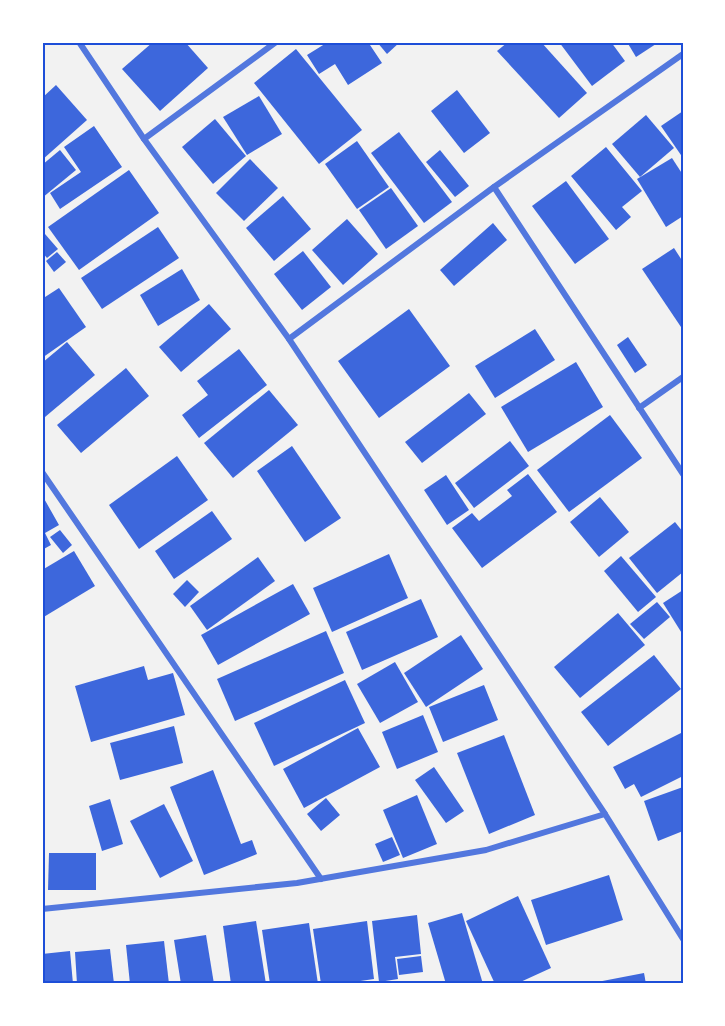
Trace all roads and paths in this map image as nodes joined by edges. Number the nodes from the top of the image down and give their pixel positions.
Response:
1 (79, 42) edge
2 (276, 42) edge
3 (683, 54) edge
4 (144, 139) junction
5 (494, 187) junction
6 (289, 339) junction
7 (683, 377) edge
8 (639, 408) junction
9 (42, 472) edge
10 (683, 474) edge
11 (605, 814) junction
12 (321, 879) junction
13 (42, 909) edge
14 (683, 939) edge

1 - 4 street
2 - 4 street
3 - 5 street
4 - 6 street
5 - 6 street
5 - 8 street
6 - 11 street
7 - 8 street
8 - 10 street
9 - 12 street
11 - 12 street
11 - 14 street
12 - 13 street

